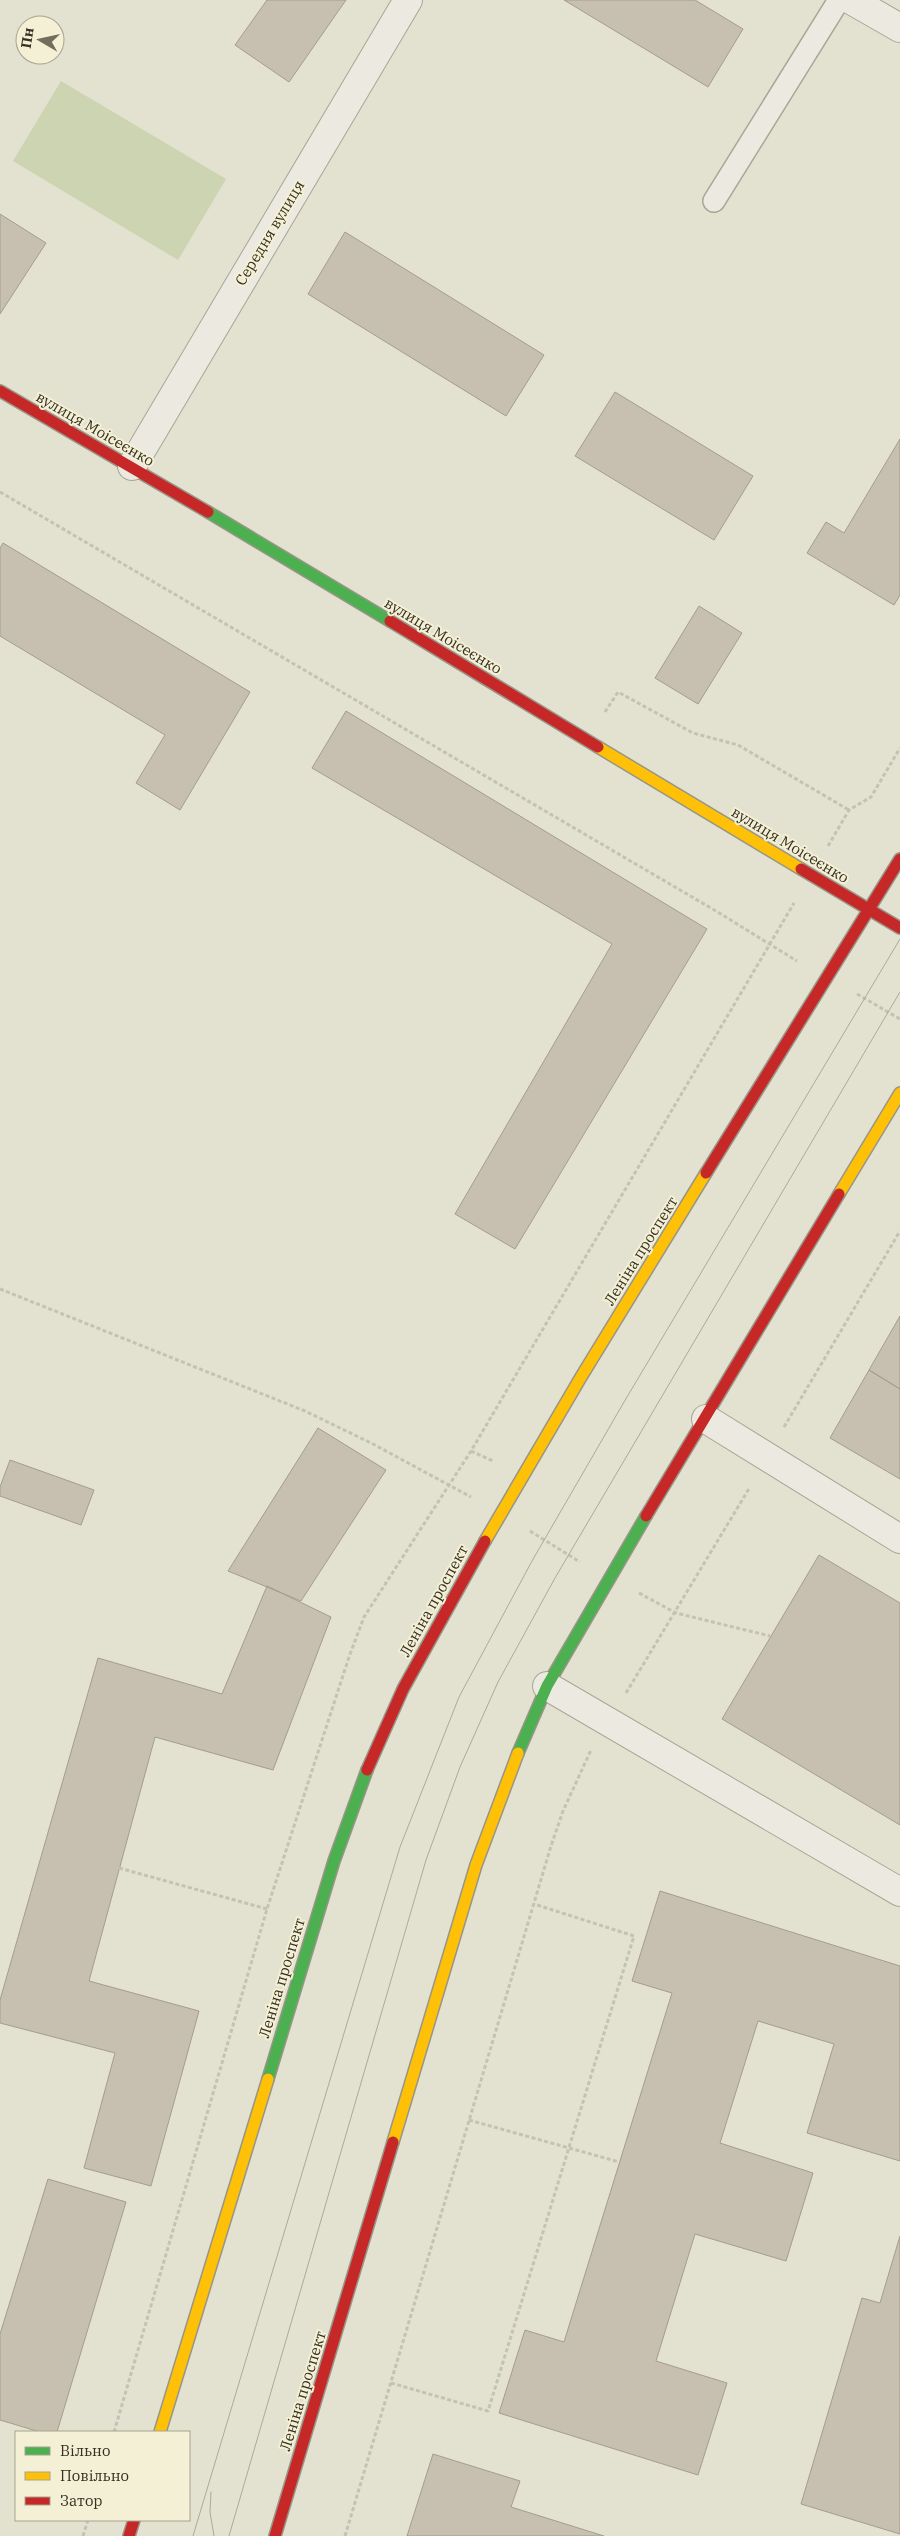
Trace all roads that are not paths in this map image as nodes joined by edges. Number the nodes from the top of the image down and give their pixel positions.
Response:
1 (408, 0) edge
2 (838, 0) edge
3 (851, 0) edge
4 (900, 28) edge
5 (714, 201) dead end
6 (0, 392) edge
7 (132, 466) junction
8 (900, 859) edge
9 (869, 910) junction
10 (900, 928) edge
11 (900, 1094) edge
12 (706, 1419) junction
13 (900, 1539) edge
14 (547, 1686) junction
15 (900, 1892) edge
16 (160, 2431) edge
17 (134, 2521) edge
18 (129, 2536) edge
19 (275, 2536) edge

1 - 7 street, Середня вулиця
2 - 5 lane
3 - 4 street
6 - 7 main road, вулиця Моісеєнко
7 - 9 main road, вулиця Моісеєнко
8 - 9 main road, Леніна проспект
9 - 10 main road, вулиця Моісеєнко
9 - 16 main road, Леніна проспект
11 - 12 main road, Леніна проспект
12 - 13 street
12 - 14 main road, Леніна проспект
14 - 15 street
14 - 19 main road, Леніна проспект
17 - 18 main road

